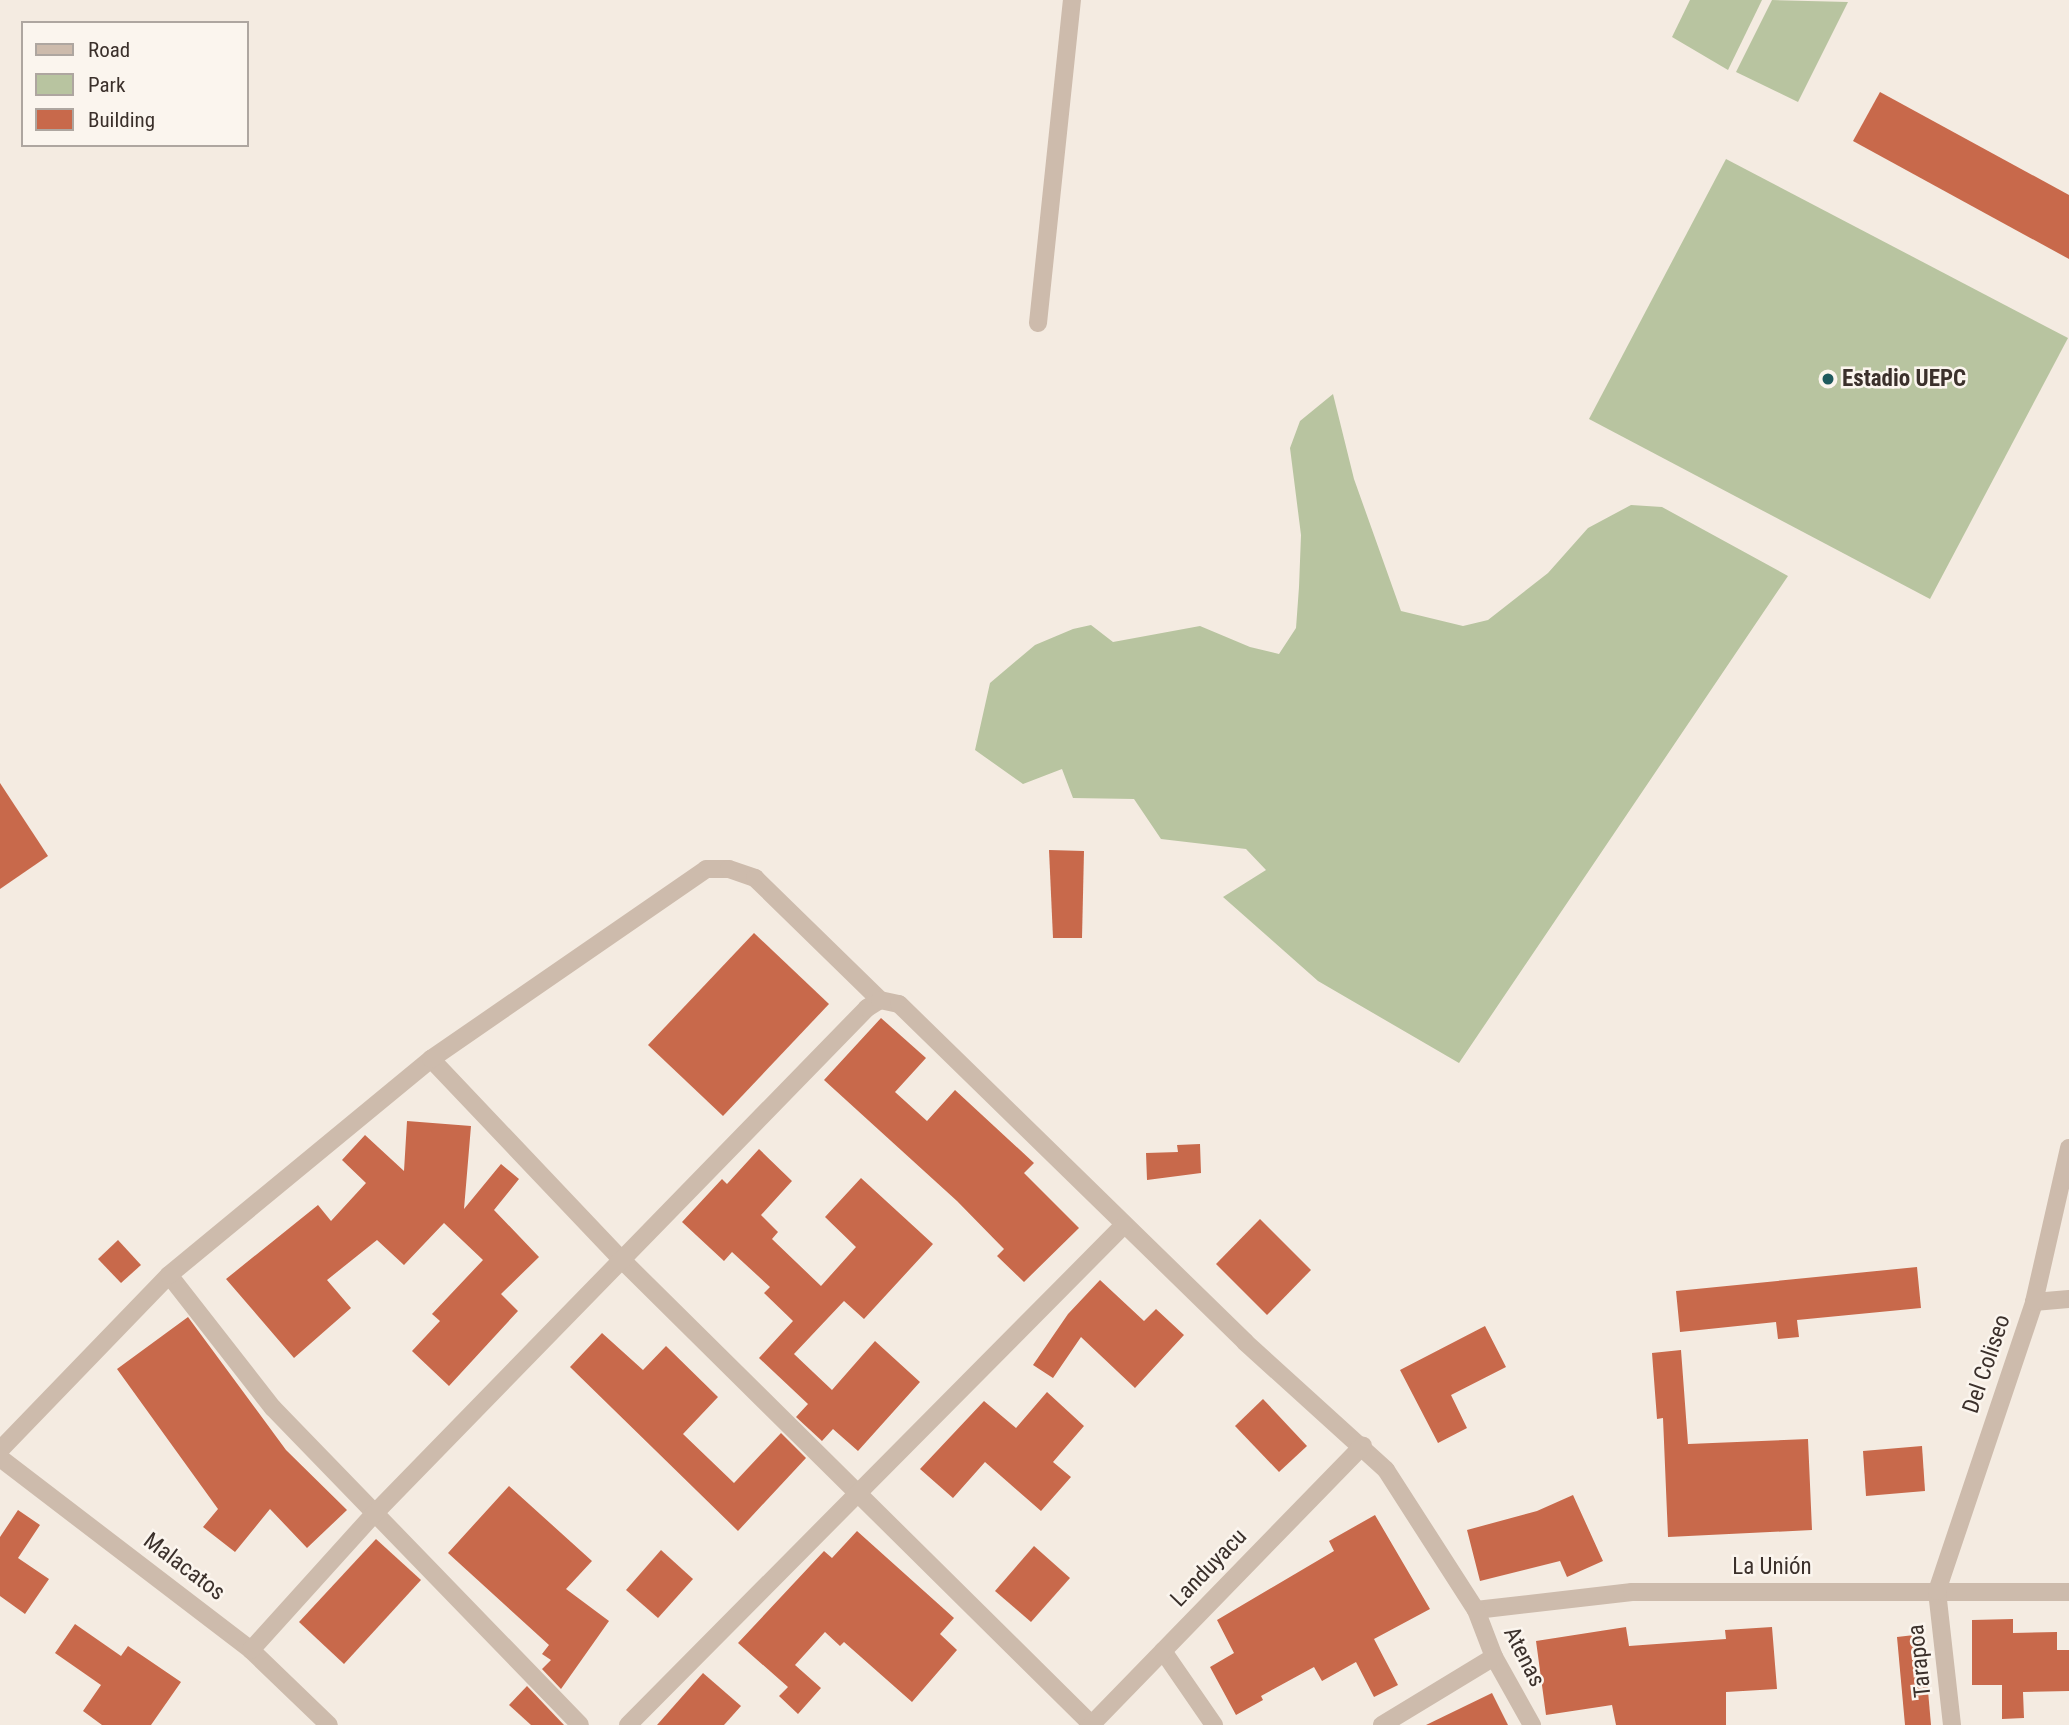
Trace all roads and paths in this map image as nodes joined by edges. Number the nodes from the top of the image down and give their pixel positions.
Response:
1 (1072, 0) edge
2 (1038, 323) dead end
3 (880, 1000) junction
4 (431, 1059) junction
5 (2069, 1148) edge
6 (1124, 1225) junction
7 (622, 1259) junction
8 (169, 1275) junction
9 (2069, 1299) edge
10 (2034, 1302) junction
11 (1363, 1445) junction
12 (0, 1450) edge
13 (0, 1458) edge
14 (858, 1493) junction
15 (373, 1515) junction
16 (1937, 1591) junction
17 (2069, 1592) edge
18 (1476, 1610) junction
19 (251, 1650) junction
20 (1163, 1651) junction
21 (1494, 1657) junction
22 (330, 1725) edge
23 (580, 1725) edge
24 (628, 1725) edge
25 (1091, 1725) edge
26 (1214, 1725) edge
27 (1382, 1725) edge
28 (1532, 1725) edge
29 (1952, 1725) edge

1 - 2 street
3 - 4 street, Atenas
3 - 6 street, Atenas
3 - 7 street
4 - 7 street
4 - 8 street, Atenas
5 - 10 street, Del Coliseo
6 - 11 street, Atenas
6 - 14 street
7 - 14 street
7 - 15 street
8 - 12 street, Atenas
8 - 15 street
9 - 10 street
10 - 16 street, Del Coliseo
11 - 18 street, Atenas
11 - 20 street, Landuyacu
13 - 19 street, Malacatos
14 - 24 street
14 - 25 street
15 - 19 street
15 - 23 street
16 - 17 street, La Unión
16 - 18 street, La Unión
16 - 29 street, Tarapoa
18 - 21 street, Atenas
19 - 22 street, Malacatos
20 - 25 street, Landuyacu
20 - 26 street
21 - 27 street
21 - 28 street, Atenas

